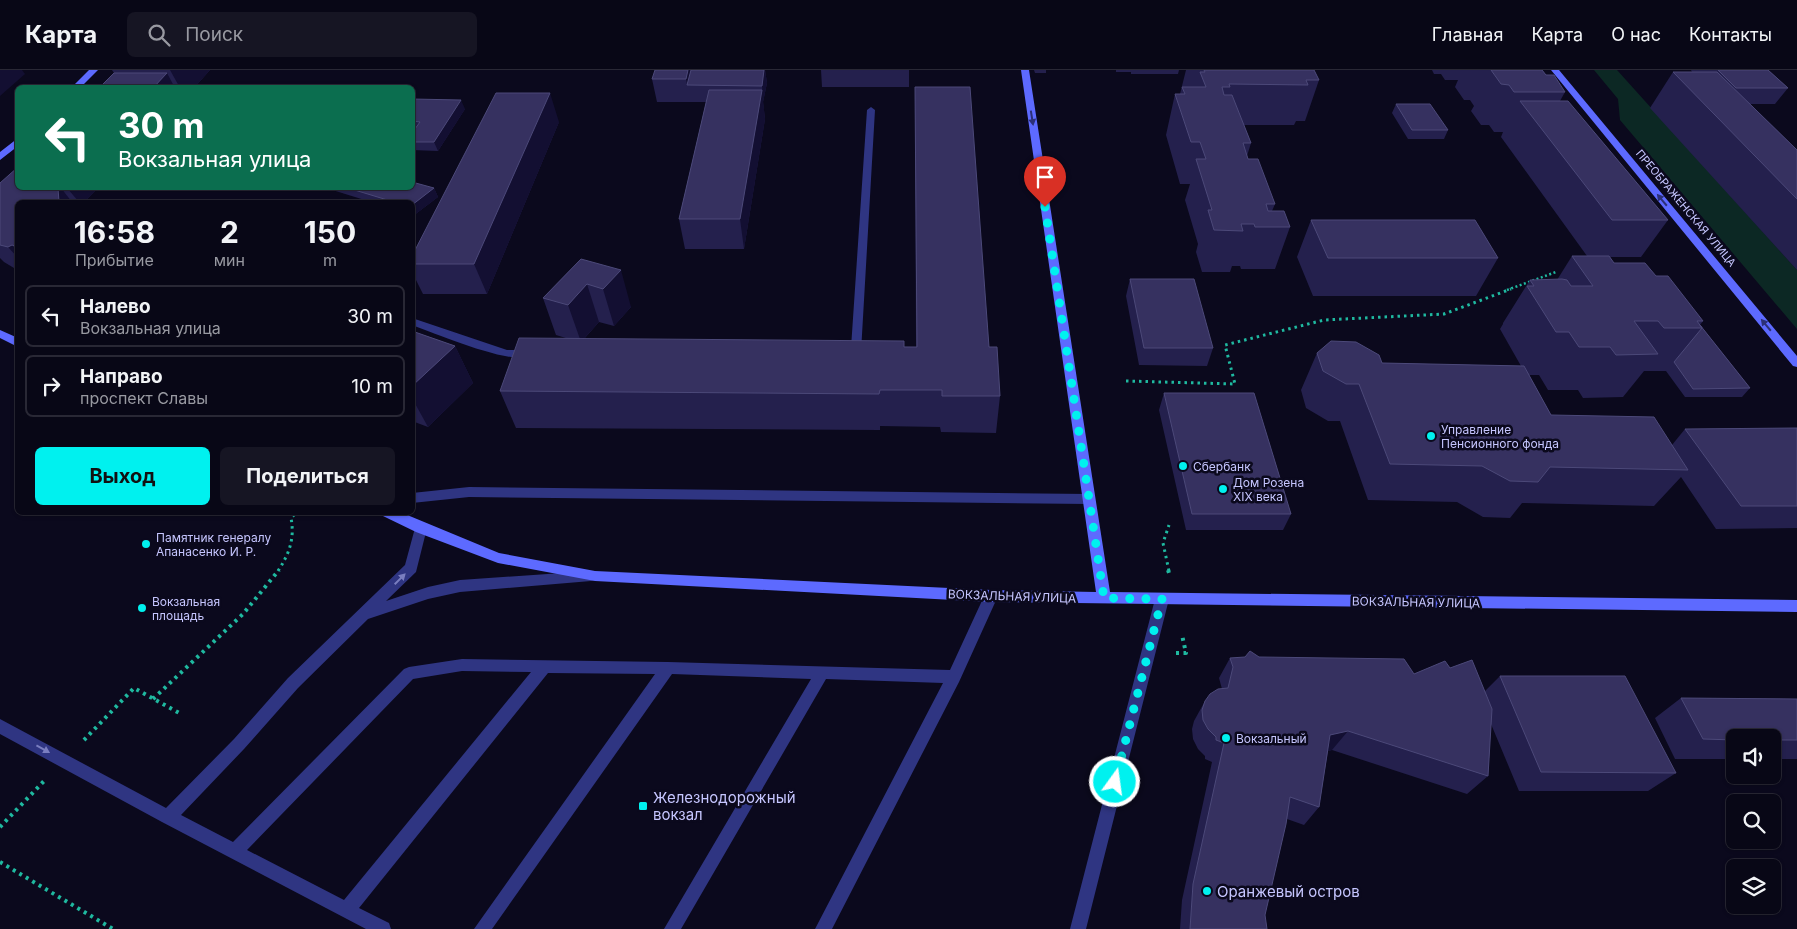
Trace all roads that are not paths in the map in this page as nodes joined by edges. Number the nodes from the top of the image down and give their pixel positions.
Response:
1 (94, 70) edge
2 (1025, 70) edge
3 (1555, 70) edge
4 (78, 85) edge
5 (871, 110) dead end
6 (15, 144) edge
7 (0, 158) edge
8 (415, 322) edge
9 (0, 334) edge
10 (15, 341) edge
11 (836, 352) edge
12 (535, 354) edge
13 (1797, 363) edge
14 (415, 498) edge
15 (1089, 499) junction
16 (393, 515) edge
17 (420, 528) junction
18 (595, 576) junction
19 (990, 596) junction
20 (1104, 598) junction
21 (1162, 599) junction
22 (1797, 606) edge
23 (366, 614) junction
24 (545, 666) junction
25 (668, 668) junction
26 (822, 673) junction
27 (954, 677) junction
28 (0, 726) edge
29 (168, 817) junction
30 (235, 852) junction
31 (347, 910) junction
32 (383, 929) edge
33 (482, 929) edge
34 (672, 929) edge
35 (823, 929) edge
36 (1078, 929) edge

1 - 4 main road
2 -> 15 main road
13 -> 3 main road, ПРЕОБРАЖЕНСКАЯ УЛИЦА
5 - 11 lane
6 - 7 main road
8 - 12 lane
9 - 10 main road
14 - 15 lane
15 - 20 main road
16 - 17 main road, ВОКЗАЛЬНАЯ УЛИЦА
17 - 18 main road, ВОКЗАЛЬНАЯ УЛИЦА
23 -> 17 lane
18 - 19 main road, ВОКЗАЛЬНАЯ УЛИЦА
18 - 23 lane
19 - 20 main road, ВОКЗАЛЬНАЯ УЛИЦА
19 - 27 lane
20 - 21 main road, ВОКЗАЛЬНАЯ УЛИЦА
21 - 22 main road, ВОКЗАЛЬНАЯ УЛИЦА
21 - 36 lane
23 - 29 lane
24 - 25 lane
24 - 30 lane
24 - 31 lane
25 - 26 lane
25 - 33 lane
26 - 27 lane
26 - 34 lane
27 - 35 lane
28 -> 29 lane
29 - 30 lane
30 - 31 lane
31 - 32 lane

